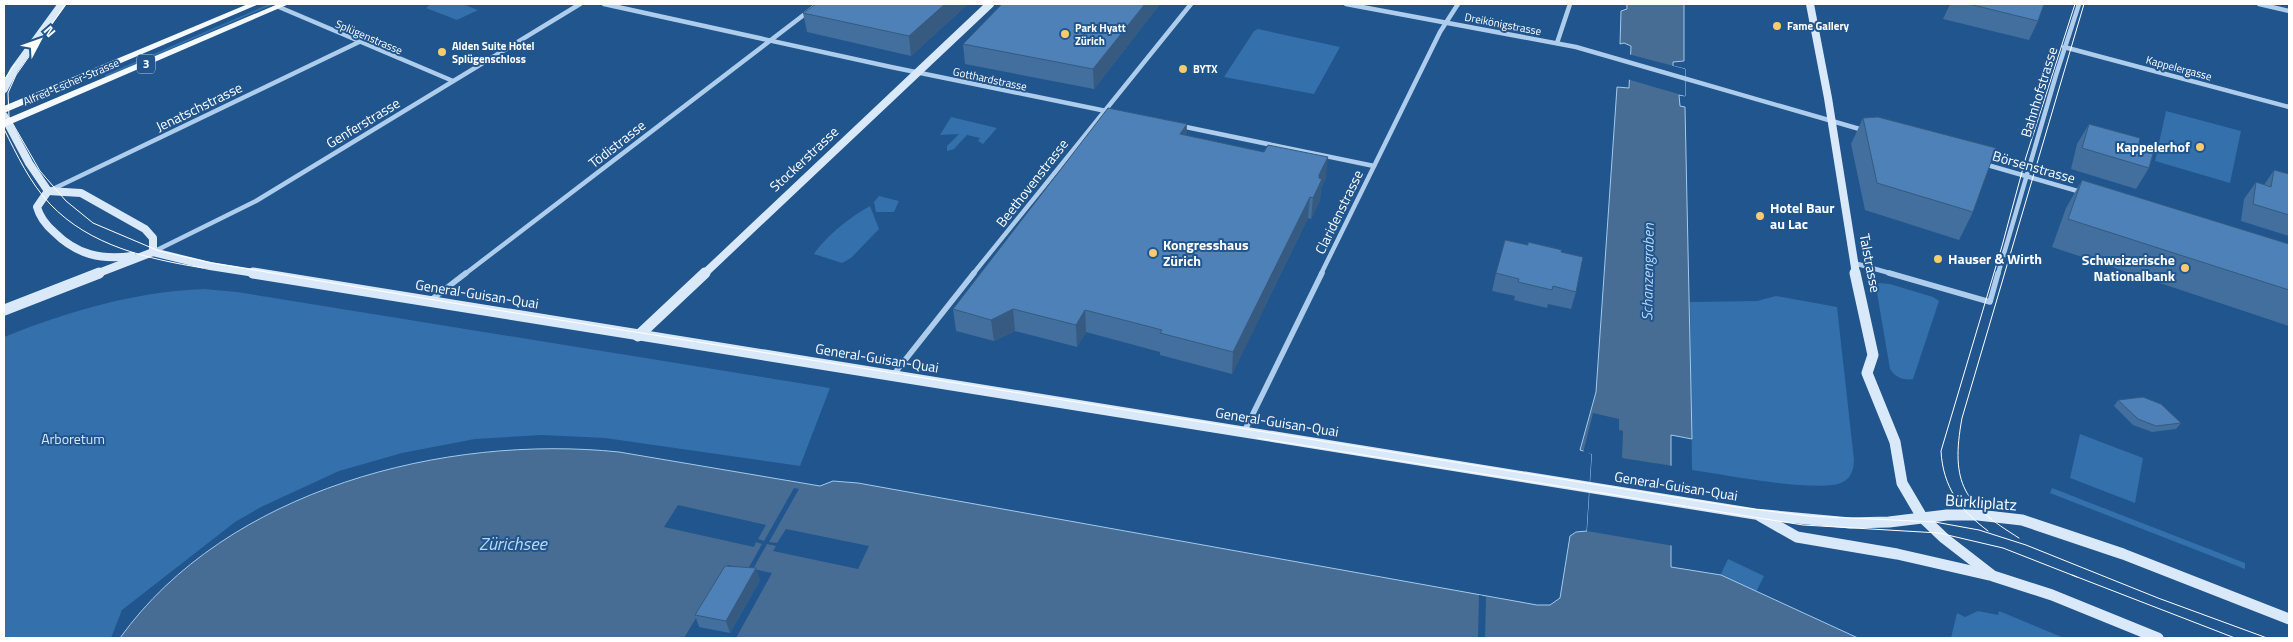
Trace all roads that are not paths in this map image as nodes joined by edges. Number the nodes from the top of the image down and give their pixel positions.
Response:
1 (62, 4) edge
2 (255, 4) edge
3 (580, 4) edge
4 (604, 4) edge
5 (818, 4) edge
6 (990, 4) edge
7 (1191, 4) edge
8 (1346, 4) edge
9 (1458, 4) edge
10 (1570, 4) edge
11 (1810, 4) edge
12 (2079, 4) edge
13 (2259, 4) edge
14 (282, 5) edge
15 (2289, 11) edge
16 (1447, 22) junction
17 (771, 40) junction
18 (359, 42) junction
19 (1557, 43) junction
20 (2064, 47) junction
21 (916, 72) junction
22 (453, 81) junction
23 (4, 89) edge
24 (2289, 107) edge
25 (4, 110) edge
26 (1104, 110) junction
27 (1114, 112) edge
28 (5, 121) edge
29 (1832, 122) junction
30 (1172, 124) edge
31 (1864, 131) edge
32 (1976, 162) edge
33 (1374, 166) junction
34 (2026, 176) junction
35 (48, 191) junction
36 (2083, 193) edge
37 (153, 252) junction
38 (1854, 262) junction
39 (429, 302) junction
40 (4, 310) edge
41 (638, 336) junction
42 (893, 376) junction
43 (1244, 432) junction
44 (1755, 514) junction
45 (1922, 517) junction
46 (1993, 576) junction
47 (2289, 619) edge
48 (2158, 638) edge

1 - 23 main road
2 - 25 main road, Alfred-Escher-Strasse / 3
3 - 22 street, Genferstrasse
4 - 17 street, Gotthardstrasse
5 - 17 street, Tödistrasse
6 - 21 main road, Stockerstrasse
7 - 26 street, Beethovenstrasse
8 - 16 street, Dreikönigstrasse
9 - 16 street, Claridenstrasse
10 - 19 street
11 - 29 main road, Talstrasse
12 - 20 street, Bahnhofstrasse
13 - 15 street
14 - 18 street, Splügenstrasse
14 - 28 main road, Alfred-Escher-Strasse / 3
16 - 19 street, Dreikönigstrasse
16 - 33 street, Claridenstrasse
17 - 21 street, Gotthardstrasse
17 - 39 street, Tödistrasse
18 - 22 street, Splügenstrasse
18 - 35 street, Jenatschstrasse
19 - 29 street, Dreikönigstrasse
20 - 24 street, Kappelergasse
20 - 34 street, Bahnhofstrasse
21 - 26 street, Gotthardstrasse
21 - 41 main road, Stockerstrasse
22 - 37 street, Genferstrasse
26 - 27 street, Gotthardstrasse
26 - 42 street, Beethovenstrasse
28 - 35 main road
29 - 31 street
29 - 38 main road, Talstrasse
30 - 33 street
32 - 34 street, Börsenstrasse
33 - 43 street, Claridenstrasse
34 - 36 street, Börsenstrasse
34 - 38 street, Bahnhofstrasse
35 - 37 main road
35 - 37 main road
37 - 39 main road, General-Guisan-Quai
37 - 40 main road
38 - 45 main road, Talstrasse
39 - 41 main road, General-Guisan-Quai
41 - 42 main road, General-Guisan-Quai
42 - 43 main road, General-Guisan-Quai
43 - 44 main road, General-Guisan-Quai
44 - 45 main road, General-Guisan-Quai
44 - 46 main road, General-Guisan-Quai
45 - 46 main road
45 - 47 main road, Bürkliplatz
46 - 48 main road

